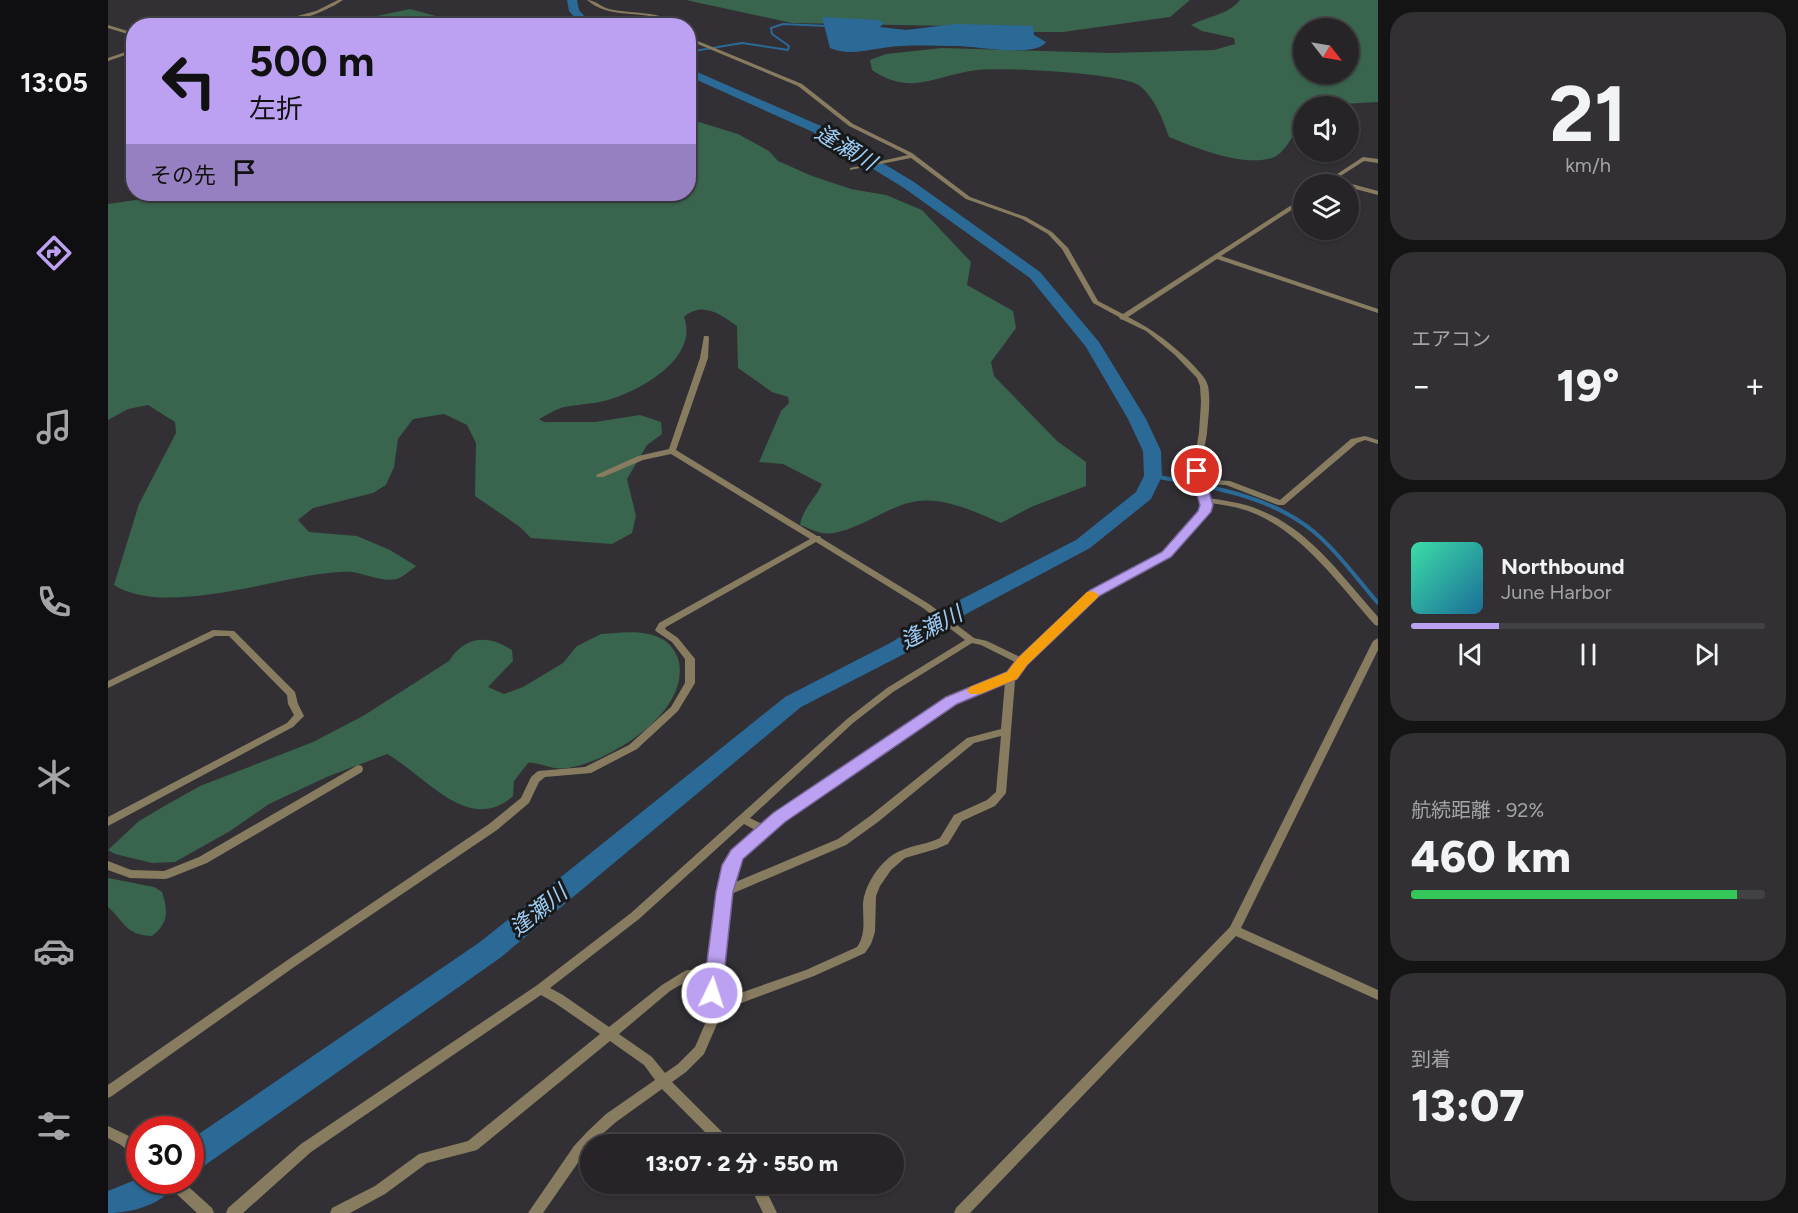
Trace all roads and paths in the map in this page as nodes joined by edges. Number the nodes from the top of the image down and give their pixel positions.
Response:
1 (341, 0) edge
2 (589, 0) edge
3 (294, 18) edge
4 (664, 18) edge
5 (108, 26) edge
6 (126, 32) edge
7 (696, 42) edge
8 (126, 53) edge
9 (108, 60) edge
10 (912, 156) junction
11 (1378, 161) edge
12 (852, 169) dead end
13 (1342, 174) edge
14 (1359, 188) edge
15 (1378, 193) edge
16 (1293, 206) edge
17 (1218, 257) junction
18 (1378, 311) edge
19 (1122, 318) junction
20 (706, 338) dead end
21 (1378, 442) edge
22 (672, 451) junction
23 (600, 475) dead end
24 (1202, 489) junction
25 (817, 538) junction
26 (1378, 623) edge
27 (967, 637) junction
28 (1378, 641) edge
29 (1022, 662) junction
30 (1012, 675) junction
31 (108, 685) edge
32 (1007, 731) junction
33 (358, 769) dead end
34 (742, 818) junction
35 (108, 822) edge
36 (764, 830) junction
37 (108, 865) edge
38 (724, 892) junction
39 (1234, 930) junction
40 (714, 975) junction
41 (540, 989) junction
42 (1378, 994) edge
43 (713, 1008) junction
44 (610, 1034) junction
45 (664, 1082) junction
46 (108, 1092) edge
47 (108, 1132) edge
48 (715, 1134) edge
49 (126, 1144) edge
50 (186, 1194) edge
51 (761, 1194) edge
52 (207, 1213) edge
53 (233, 1213) edge
54 (337, 1213) edge
55 (535, 1213) edge
56 (770, 1213) edge
57 (961, 1213) edge

1 - 3 street
2 - 4 street
5 - 6 street
7 - 10 street
8 - 9 street
10 - 12 street
10 - 19 street
11 - 13 street
14 - 15 street
16 - 17 street
17 - 18 street
17 - 19 street
19 - 24 street
20 - 22 street
21 - 24 street
22 - 23 street
22 - 25 street
24 - 26 street
24 - 29 street
25 - 27 street
25 - 46 street
27 - 29 street
27 - 34 street
28 - 39 street
29 - 30 street
30 - 32 street
30 - 36 street
31 - 35 street
32 - 38 street
32 - 43 street
33 - 37 street
34 - 36 street
34 - 41 street
36 - 38 street
38 - 40 street
39 - 42 street
39 - 57 street
40 - 43 street
40 - 44 street
41 - 44 street
41 - 53 street
43 - 45 street
44 - 45 street
44 - 54 street
45 - 48 street
45 - 55 street
47 - 49 street
50 - 52 street
51 - 56 street

